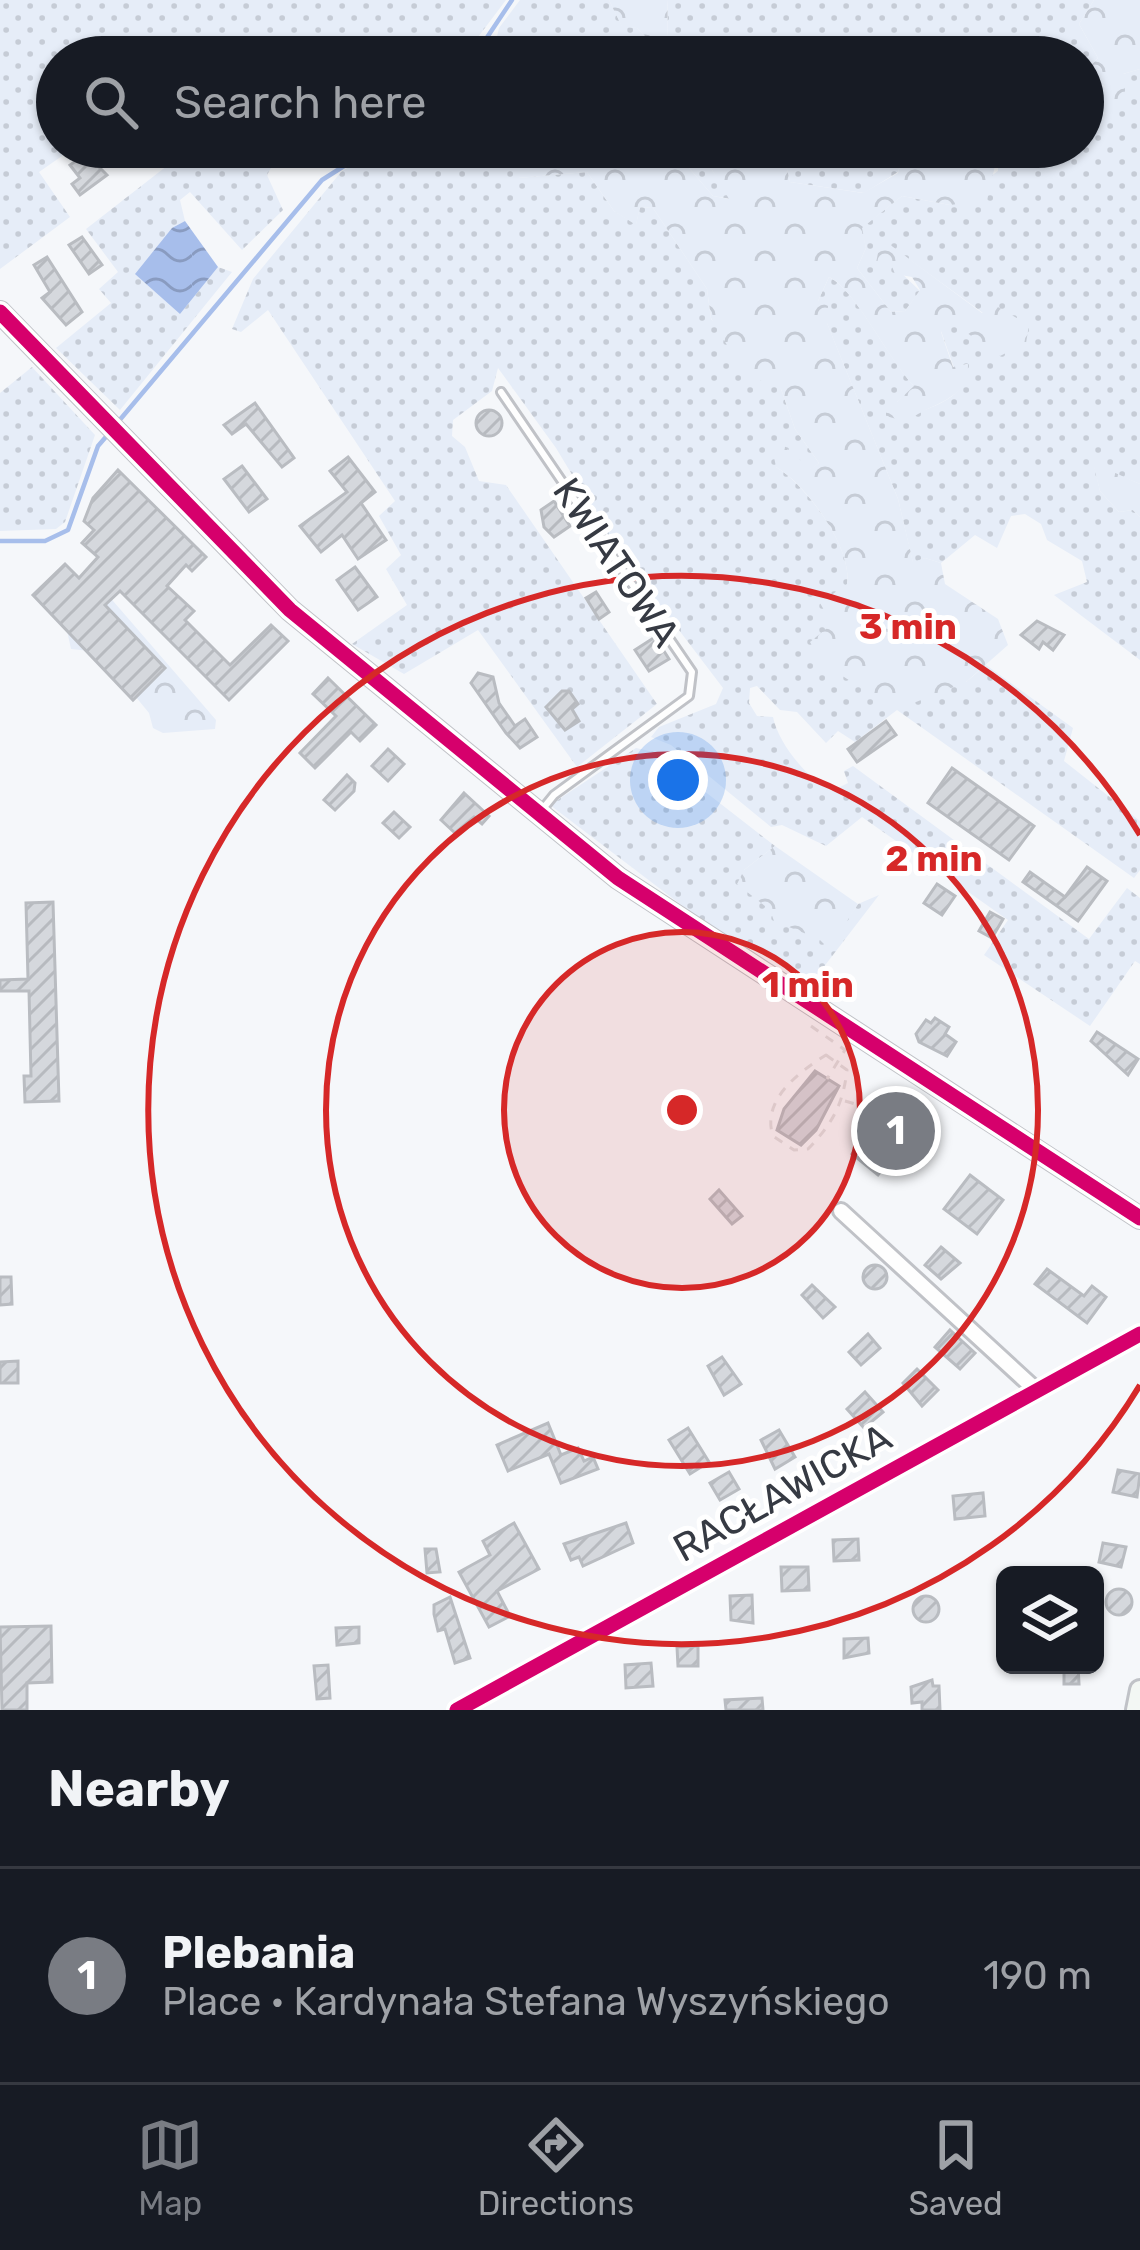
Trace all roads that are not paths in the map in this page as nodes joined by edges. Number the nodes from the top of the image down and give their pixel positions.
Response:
1 (0, 313) edge
2 (501, 392) dead end
3 (538, 814) junction
4 (841, 1211) dead end
5 (1140, 1217) edge
6 (1140, 1334) edge
7 (1037, 1391) junction
8 (1140, 1690) edge
9 (457, 1710) edge
10 (1136, 1710) edge

1 - 3 street
2 - 3 lane, KWIATOWA
3 - 5 street
4 - 7 street
6 - 7 street, RACŁAWICKA
7 - 9 street, RACŁAWICKA
8 - 10 street

